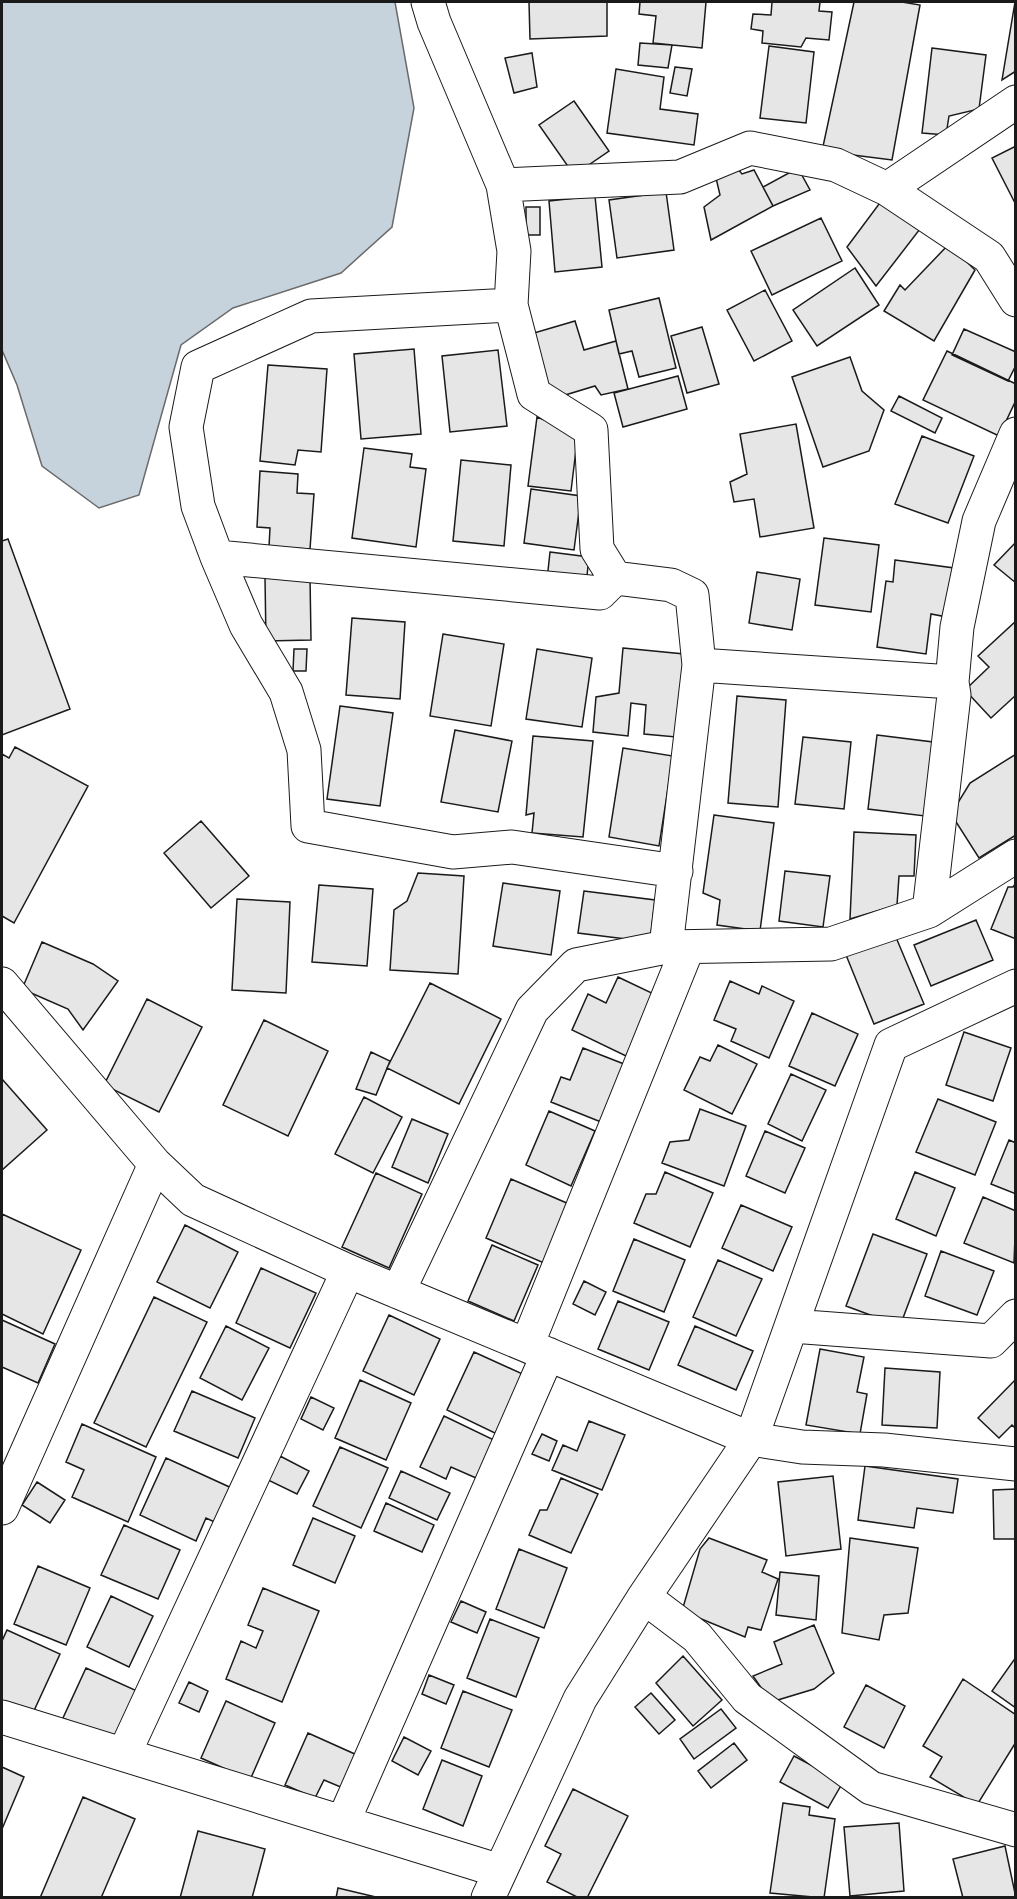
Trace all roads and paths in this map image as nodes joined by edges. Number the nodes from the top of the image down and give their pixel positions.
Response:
1 (428, 2) edge
2 (1016, 102) edge
3 (503, 185) junction
4 (887, 189) junction
5 (1016, 300) edge
6 (511, 305) junction
7 (1016, 434) edge
8 (218, 557) junction
9 (615, 578) junction
10 (699, 665) junction
11 (952, 682) junction
12 (1016, 856) edge
13 (676, 871) junction
14 (929, 911) junction
15 (677, 947) junction
16 (2, 984) edge
17 (1016, 986) edge
18 (155, 1164) junction
19 (348, 1271) junction
20 (398, 1292) junction
21 (1016, 1316) edge
22 (792, 1326) junction
23 (537, 1350) junction
24 (751, 1439) junction
25 (1016, 1464) edge
26 (2, 1508) edge
27 (644, 1597) junction
28 (2, 1717) edge
29 (124, 1754) junction
30 (343, 1822) junction
31 (1016, 1830) edge
32 (494, 1884) edge

1 - 3 street
2 - 4 street
3 - 4 street
3 - 6 street
4 - 5 street
6 - 8 street
6 - 9 street
7 - 11 street
8 - 9 street
8 - 13 street
9 - 10 street
10 - 11 street
10 - 13 street
11 - 14 street
12 - 14 street
13 - 15 street
14 - 15 street
15 - 20 street
15 - 23 street
16 - 18 street
17 - 22 street
18 - 19 street
18 - 26 street
19 - 20 street
19 - 29 street
20 - 23 street
21 - 22 street
22 - 24 street
23 - 24 street
23 - 30 street
24 - 25 street
24 - 27 street
27 - 31 street
27 - 32 street
28 - 29 street
29 - 30 street
30 - 32 street

